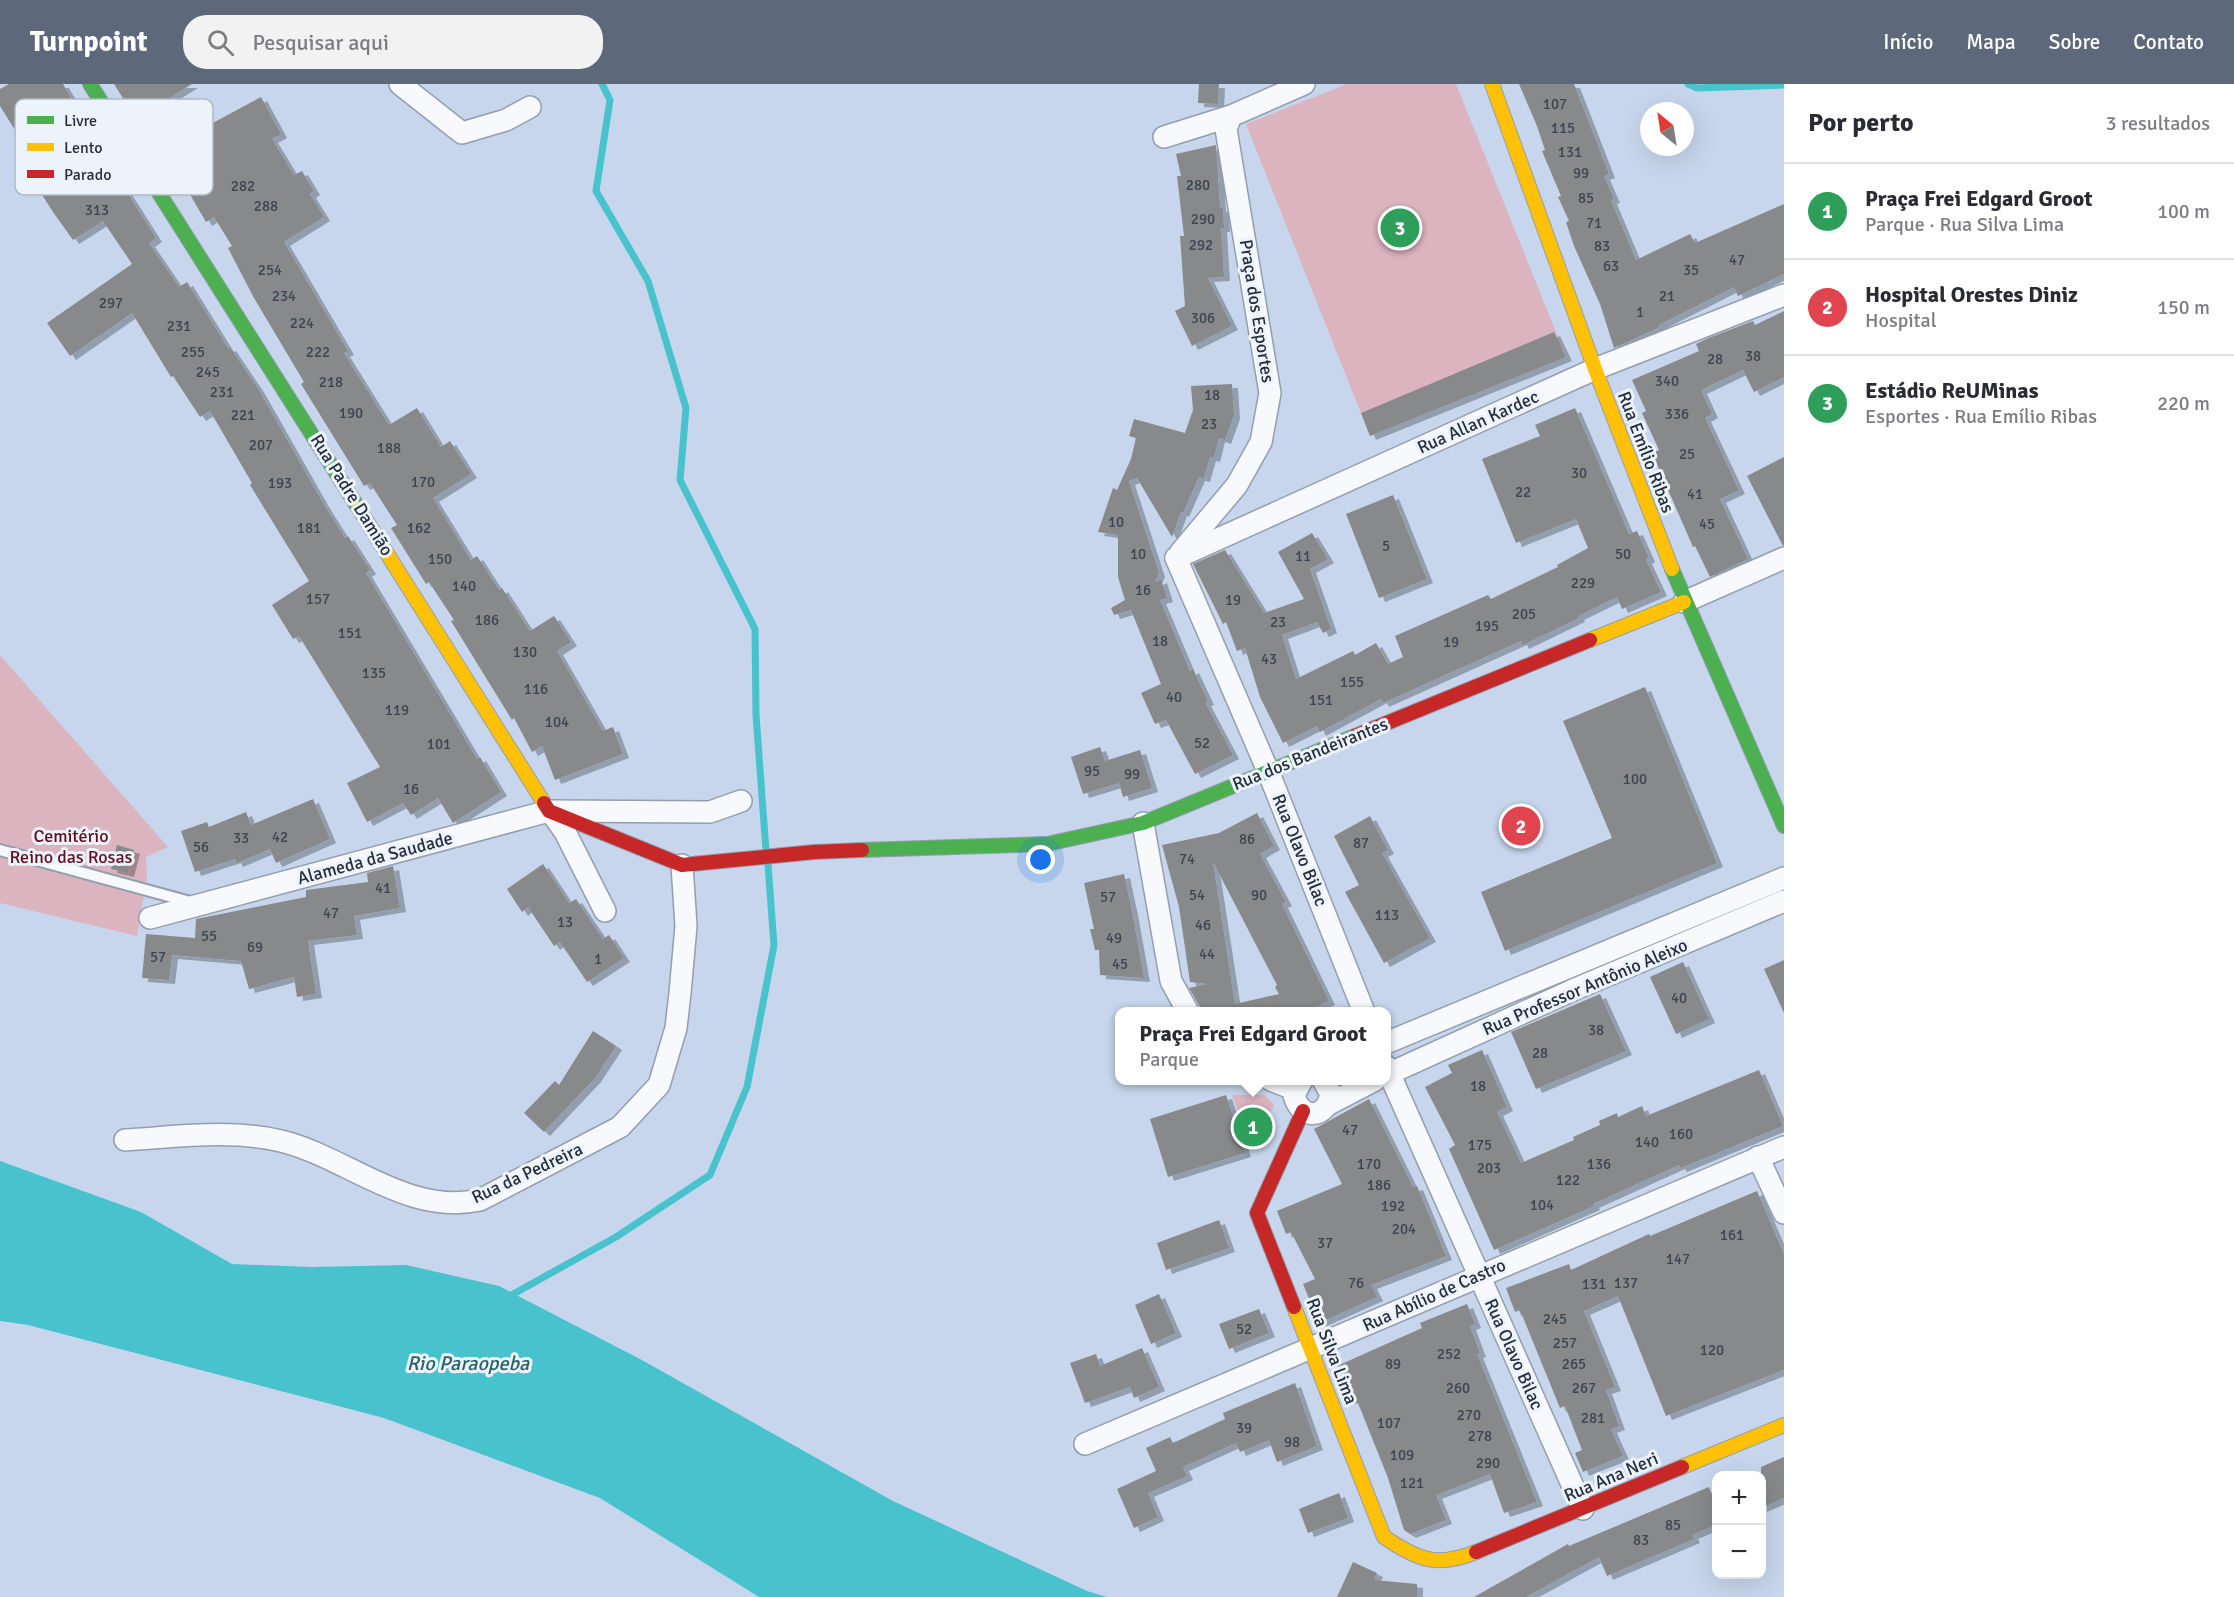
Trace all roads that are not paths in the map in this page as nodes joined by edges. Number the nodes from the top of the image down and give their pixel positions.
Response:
1 (90, 84) edge
2 (400, 84) edge
3 (1304, 84) edge
4 (1492, 84) edge
5 (99, 99) edge
6 (530, 107) dead end
7 (1231, 117) junction
8 (1164, 137) dead end
9 (160, 195) edge
10 (1784, 295) edge
11 (1595, 369) junction
12 (1176, 558) junction
13 (1784, 558) edge
14 (1684, 602) junction
15 (1268, 771) junction
16 (741, 801) dead end
17 (549, 811) junction
18 (1143, 823) junction
19 (1784, 826) edge
20 (0, 850) edge
21 (681, 865) junction
22 (1784, 878) edge
23 (1784, 901) edge
24 (200, 904) junction
25 (605, 911) dead end
26 (150, 918) dead end
27 (1678, 922) junction
28 (1688, 942) junction
29 (1567, 969) junction
30 (1573, 990) junction
31 (1186, 1007) edge
32 (1362, 1007) edge
33 (1391, 1040) edge
34 (1391, 1071) edge
35 (1299, 1085) edge
36 (1328, 1085) edge
37 (1364, 1085) edge
38 (1389, 1085) edge
39 (1329, 1104) junction
40 (1303, 1111) junction
41 (125, 1140) dead end
42 (1784, 1147) edge
43 (1758, 1157) junction
44 (1784, 1213) edge
45 (1479, 1275) junction
46 (1312, 1349) junction
47 (1784, 1425) edge
48 (1084, 1444) dead end
49 (1583, 1509) junction
50 (1452, 1562) joint

1 - 5 street, Rua Padre Damião
2 - 6 street
3 - 7 street
4 - 11 street, Rua Emílio Ribas
7 - 8 street
7 - 12 street, Praça dos Esportes
9 - 17 street, Rua Padre Damião
10 - 11 street, Rua Allan Kardec
11 - 12 street, Rua Allan Kardec
11 - 14 street, Rua Emílio Ribas
12 - 15 street, Rua Olavo Bilac
13 - 14 street, Rua dos Bandeirantes
14 - 15 street, Rua dos Bandeirantes
14 - 19 street, Rua Emílio Ribas
15 - 18 street, Rua dos Bandeirantes
15 - 32 street, Rua Olavo Bilac
16 - 17 street
17 - 21 street
17 - 24 street, Alameda da Saudade
17 - 25 street, Rua Padre Damião
18 - 21 street, Rua dos Bandeirantes
18 - 31 street
20 - 24 lane
21 - 41 street, Rua da Pedreira
22 - 27 street, Rua Professor Antônio Aleixo
23 - 28 street, Rua Professor Antônio Aleixo
24 - 26 street, Alameda da Saudade
27 - 28 street
27 - 29 street, Rua Professor Antônio Aleixo
28 - 30 street, Rua Professor Antônio Aleixo
29 - 30 street
29 - 33 street, Rua Professor Antônio Aleixo
30 - 34 street, Rua Professor Antônio Aleixo
35 - 40 street
36 - 39 street
37 - 39 street, Rua Professor Antônio Aleixo
38 - 45 street, Rua Olavo Bilac
39 - 40 street, Rua Professor Antônio Aleixo
40 - 46 street, Rua Silva Lima
42 - 43 street, Rua Abílio de Castro
43 - 44 street
43 - 45 street, Rua Abílio de Castro
45 - 46 street, Rua Abílio de Castro
45 - 49 street, Rua Olavo Bilac
46 - 48 street, Rua Abílio de Castro
46 - 50 street, Rua Silva Lima
47 - 49 street, Rua Ana Neri
49 - 50 street, Rua Ana Neri

